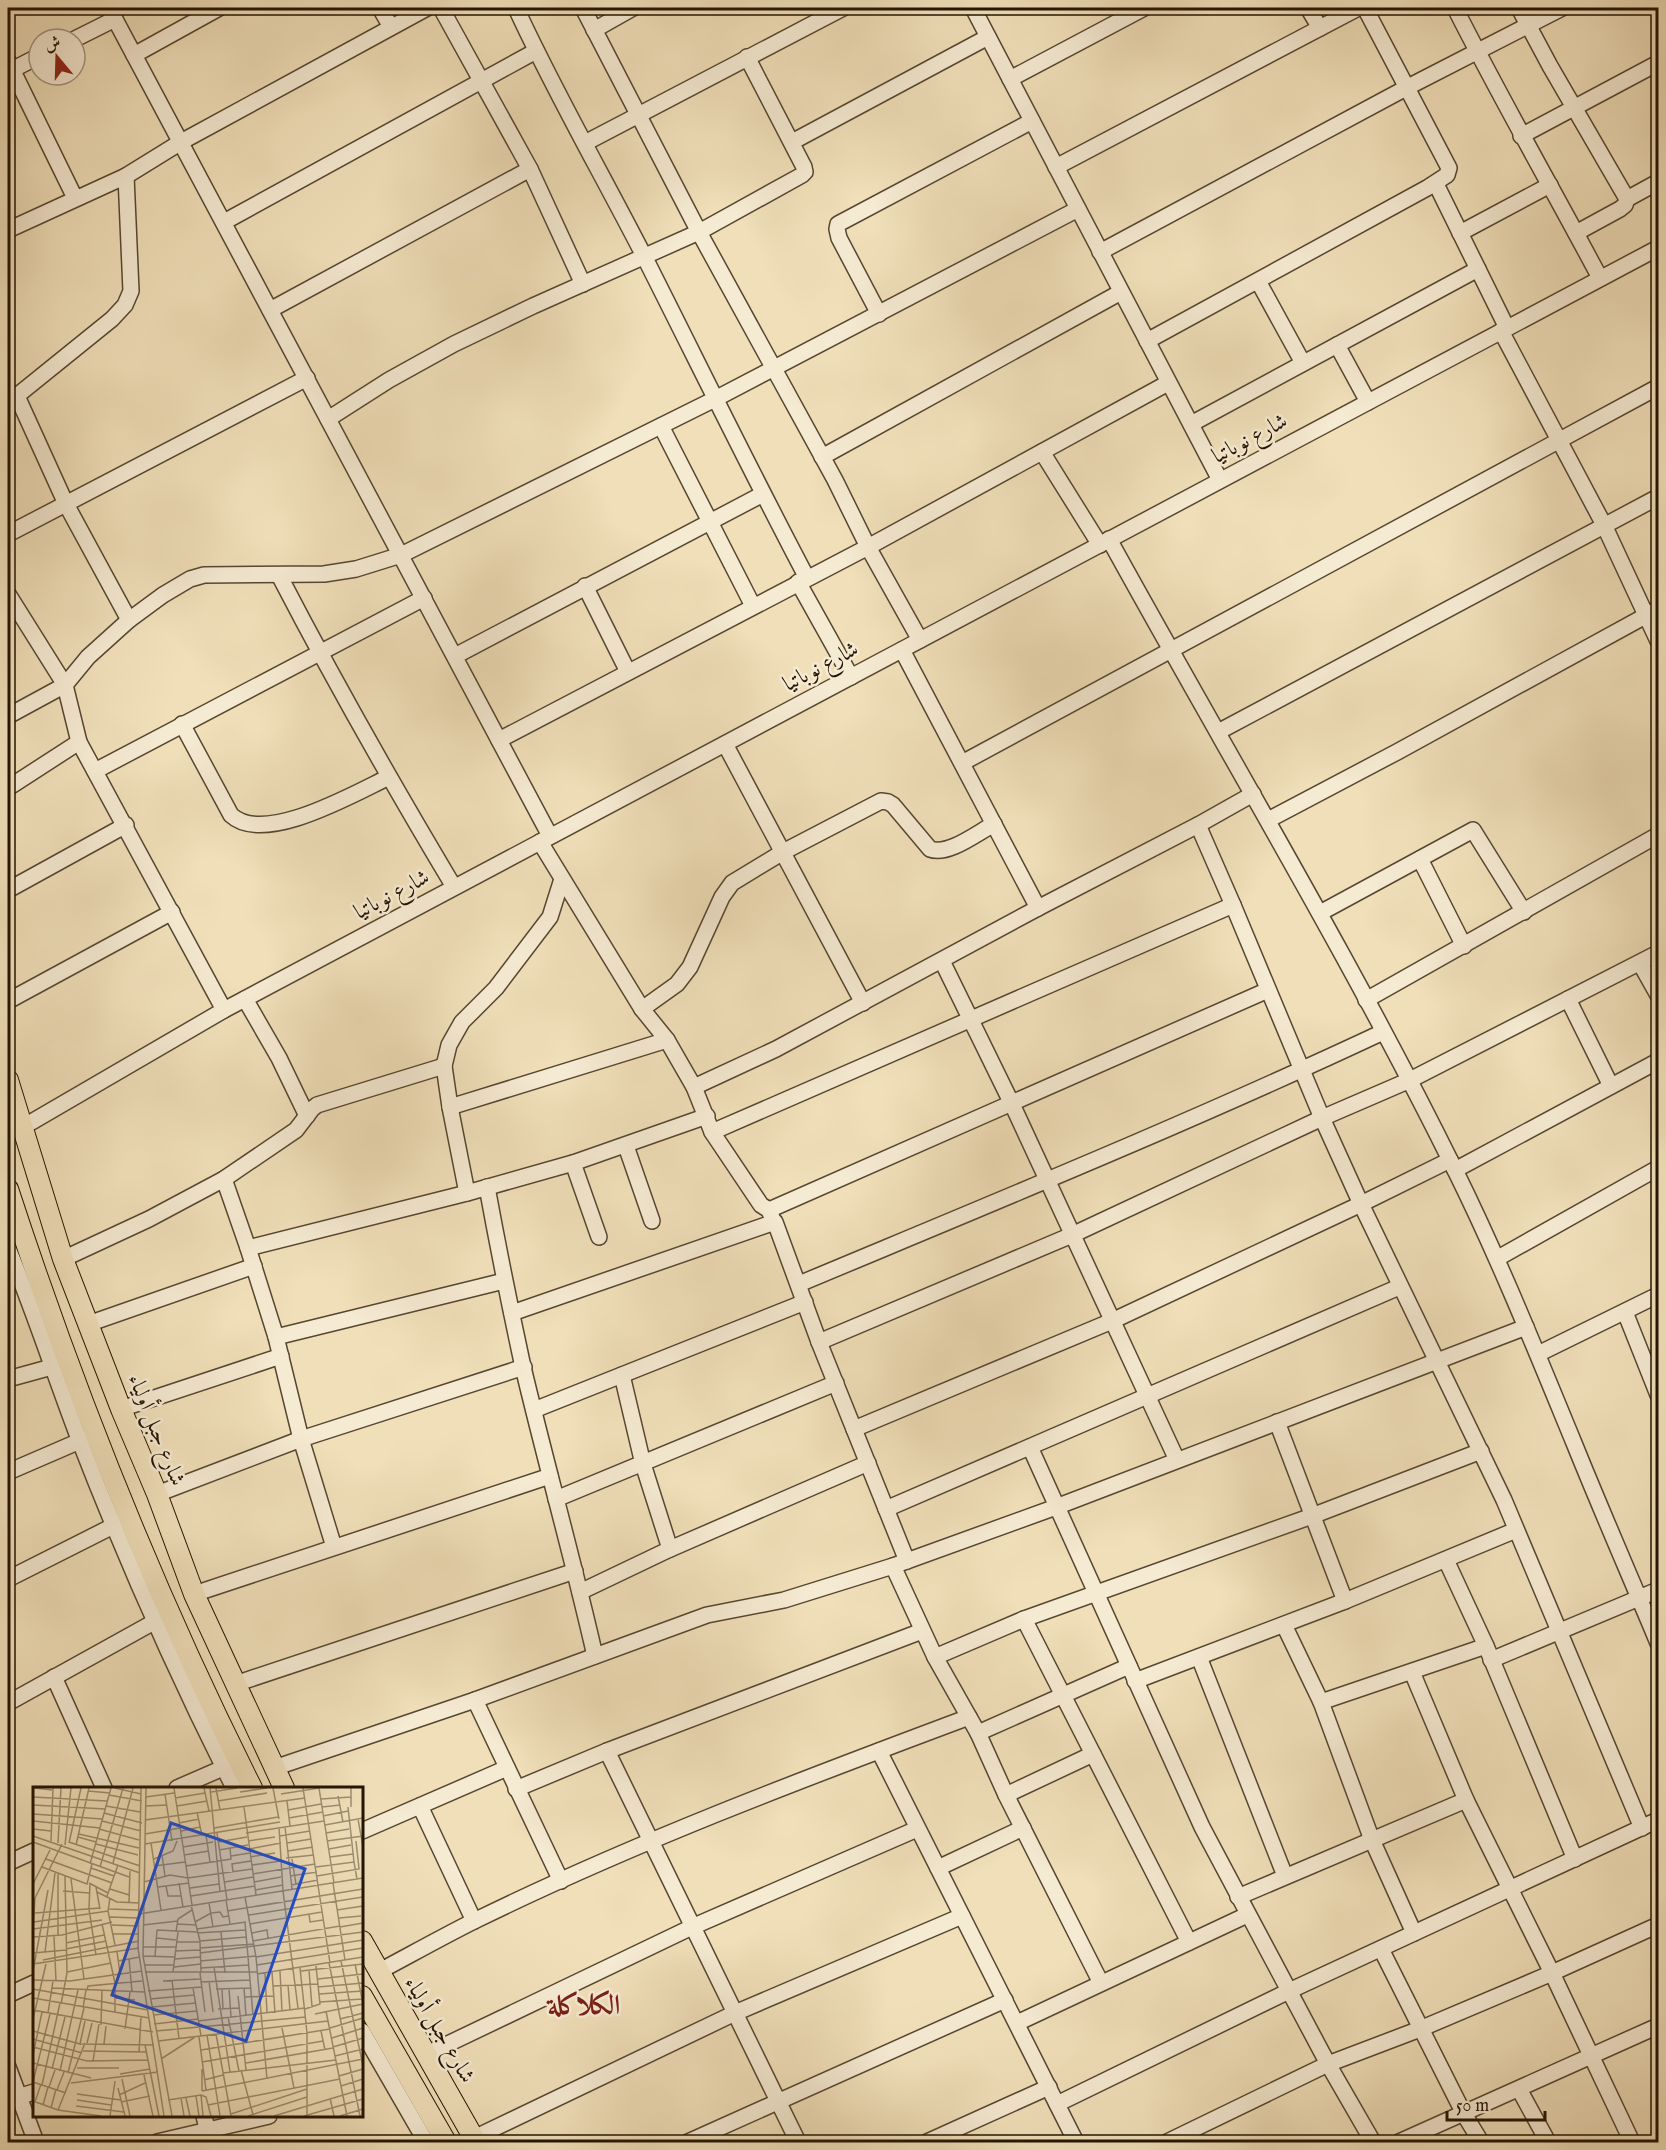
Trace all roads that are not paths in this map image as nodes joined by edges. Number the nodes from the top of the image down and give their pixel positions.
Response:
1 (219, 8) edge
2 (380, 8) edge
3 (426, 8) edge
4 (441, 8) edge
5 (516, 8) edge
6 (583, 8) edge
7 (633, 8) edge
8 (843, 8) edge
9 (973, 8) edge
10 (1144, 8) edge
11 (1308, 8) edge
12 (1358, 8) edge
13 (1365, 8) edge
14 (1455, 8) edge
15 (1519, 8) edge
16 (1562, 8) edge
17 (112, 13) edge
18 (1529, 26) junction
19 (392, 27) junction
20 (1320, 28) junction
21 (594, 30) junction
22 (87, 31) edge
23 (988, 37) junction
24 (536, 51) junction
25 (1477, 51) junction
26 (134, 55) junction
27 (747, 57) junction
28 (27, 61) edge
29 (1659, 63) edge
30 (9, 68) edge
31 (1010, 79) junction
32 (481, 81) junction
33 (1406, 88) junction
34 (1573, 108) junction
35 (639, 116) junction
36 (1032, 121) junction
37 (1521, 136) junction
38 (180, 142) junction
39 (792, 142) junction
40 (585, 143) junction
41 (1056, 167) junction
42 (530, 169) junction
43 (126, 177) junction
44 (1659, 182) edge
45 (1436, 184) junction
46 (1550, 185) junction
47 (75, 198) junction
48 (1627, 199) junction
49 (1078, 209) junction
50 (224, 222) junction
51 (8, 230) edge
52 (699, 232) junction
53 (1460, 233) junction
54 (1576, 234) junction
55 (1659, 248) edge
56 (1100, 252) junction
57 (644, 258) junction
58 (1478, 269) junction
59 (1600, 279) junction
60 (1258, 281) junction
61 (584, 284) junction
62 (1121, 292) junction
63 (270, 310) junction
64 (879, 314) junction
65 (1504, 330) junction
66 (1147, 341) junction
67 (1337, 345) junction
68 (1303, 363) junction
69 (773, 369) junction
70 (306, 378) junction
71 (1168, 383) junction
72 (1659, 387) edge
73 (715, 399) junction
74 (12, 400) edge
75 (1368, 402) junction
76 (328, 419) junction
77 (1191, 424) junction
78 (661, 426) junction
79 (1558, 439) junction
80 (1042, 452) junction
81 (822, 457) junction
82 (1220, 480) junction
83 (763, 494) junction
84 (1659, 497) edge
85 (66, 504) junction
86 (711, 522) junction
87 (1604, 525) junction
88 (8, 534) edge
89 (1105, 542) junction
90 (868, 547) junction
91 (401, 555) junction
92 (279, 574) junction
93 (802, 580) junction
94 (585, 586) junction
95 (424, 598) junction
96 (9, 599) edge
97 (753, 606) junction
98 (1653, 612) edge
99 (129, 620) junction
100 (920, 640) junction
101 (1659, 641) edge
102 (902, 650) junction
103 (1170, 650) junction
104 (319, 652) junction
105 (455, 656) junction
106 (628, 672) junction
107 (851, 677) junction
108 (65, 685) junction
109 (8, 716) edge
110 (182, 724) junction
111 (1218, 732) junction
112 (499, 740) junction
113 (79, 742) junction
114 (725, 744) junction
115 (962, 763) junction
116 (95, 771) junction
117 (389, 777) junction
118 (8, 788) edge
119 (1253, 794) junction
120 (1268, 820) junction
121 (994, 824) junction
122 (126, 825) junction
123 (1198, 825) junction
124 (1659, 835) edge
125 (545, 839) junction
126 (783, 852) junction
127 (1420, 860) junction
128 (562, 879) junction
129 (454, 887) junction
130 (8, 890) edge
131 (1233, 905) junction
132 (1038, 908) junction
133 (172, 912) junction
134 (1524, 912) junction
135 (1320, 913) junction
136 (1464, 946) junction
137 (1659, 953) edge
138 (942, 961) junction
139 (1640, 963) junction
140 (1268, 990) junction
141 (1659, 995) edge
142 (245, 999) junction
143 (1568, 999) junction
144 (1366, 1000) junction
145 (8, 1001) edge
146 (862, 1003) junction
147 (642, 1008) junction
148 (224, 1010) junction
149 (972, 1020) junction
150 (1383, 1032) junction
151 (667, 1040) junction
152 (1659, 1060) edge
153 (444, 1066) junction
154 (1302, 1070) junction
155 (8, 1080) edge
156 (1410, 1080) junction
157 (1611, 1086) junction
158 (693, 1087) junction
159 (1012, 1104) junction
160 (450, 1107) junction
161 (307, 1116) junction
162 (706, 1116) junction
163 (1322, 1118) junction
164 (15, 1129) edge
165 (712, 1132) junction
166 (626, 1146) junction
167 (573, 1163) junction
168 (1452, 1165) junction
169 (1659, 1168) edge
170 (224, 1179) junction
171 (1047, 1181) junction
172 (487, 1187) junction
173 (8, 1189) edge
174 (467, 1193) junction
175 (1361, 1204) junction
176 (771, 1216) junction
177 (652, 1221) dead end
178 (1072, 1235) junction
179 (599, 1237) dead end
180 (8, 1248) edge
181 (248, 1248) junction
182 (1498, 1258) junction
183 (63, 1259) junction
184 (254, 1266) junction
185 (20, 1272) edge
186 (504, 1281) junction
187 (799, 1284) junction
188 (1399, 1287) junction
189 (1659, 1295) edge
190 (805, 1302) junction
191 (1625, 1312) junction
192 (512, 1313) junction
193 (1112, 1321) junction
194 (88, 1324) junction
195 (1526, 1327) junction
196 (276, 1337) junction
197 (819, 1342) junction
198 (1538, 1354) junction
199 (281, 1356) junction
200 (1436, 1362) junction
201 (60, 1365) junction
202 (524, 1367) junction
203 (622, 1375) junction
204 (8, 1379) edge
205 (836, 1383) junction
206 (1659, 1395) edge
207 (1147, 1396) junction
208 (121, 1409) junction
209 (534, 1410) junction
210 (1277, 1422) junction
211 (854, 1429) junction
212 (87, 1437) junction
213 (301, 1439) junction
214 (1030, 1447) junction
215 (1481, 1451) junction
216 (1177, 1460) junction
217 (868, 1463) junction
218 (643, 1464) junction
219 (8, 1472) edge
220 (550, 1476) junction
221 (156, 1494) junction
222 (556, 1499) junction
223 (1056, 1507) junction
224 (886, 1509) junction
225 (1312, 1516) junction
226 (122, 1522) junction
227 (1516, 1530) junction
228 (334, 1547) junction
229 (670, 1549) junction
230 (1446, 1560) junction
231 (900, 1563) junction
232 (575, 1571) junction
233 (8, 1579) edge
234 (1659, 1590) edge
235 (580, 1592) junction
236 (1097, 1593) junction
237 (194, 1594) junction
238 (1640, 1598) junction
239 (1345, 1601) junction
240 (163, 1617) junction
241 (1024, 1620) junction
242 (1284, 1625) junction
243 (922, 1631) junction
244 (1560, 1631) junction
245 (1659, 1643) edge
246 (1488, 1653) junction
247 (595, 1656) junction
248 (935, 1657) junction
249 (1199, 1657) junction
250 (1129, 1666) junction
251 (1412, 1672) junction
252 (54, 1677) junction
253 (1135, 1681) junction
254 (235, 1684) junction
255 (1063, 1695) junction
256 (475, 1700) junction
257 (1321, 1702) junction
258 (8, 1703) edge
259 (969, 1718) junction
260 (978, 1733) junction
261 (608, 1751) junction
262 (879, 1751) junction
263 (1093, 1754) junction
264 (231, 1765) junction
265 (274, 1768) junction
266 (507, 1768) junction
267 (104, 1787) edge
268 (179, 1787) edge
269 (234, 1787) edge
270 (251, 1787) edge
271 (284, 1787) edge
272 (516, 1789) junction
273 (1006, 1795) junction
274 (1466, 1800) junction
275 (420, 1806) junction
276 (1659, 1820) edge
277 (1023, 1828) junction
278 (1642, 1828) junction
279 (917, 1829) junction
280 (363, 1831) edge
281 (1372, 1840) junction
282 (651, 1842) junction
283 (33, 1851) edge
284 (1575, 1859) junction
285 (8, 1863) edge
286 (938, 1868) junction
287 (1285, 1876) junction
288 (561, 1881) junction
289 (1510, 1887) junction
290 (1238, 1898) junction
291 (1247, 1915) junction
292 (962, 1916) junction
293 (474, 1921) junction
294 (1659, 1925) edge
295 (692, 1927) junction
296 (1414, 1933) junction
297 (1189, 1942) junction
298 (363, 1943) edge
299 (1381, 1949) junction
300 (378, 1972) junction
301 (1552, 1973) junction
302 (33, 1983) edge
303 (1101, 1983) junction
304 (1289, 1991) junction
305 (8, 1995) edge
306 (363, 1998) edge
307 (1005, 2000) junction
308 (735, 2013) junction
309 (1017, 2023) junction
310 (1659, 2026) edge
311 (1420, 2029) junction
312 (363, 2033) edge
313 (427, 2054) junction
314 (1592, 2056) junction
315 (1328, 2064) junction
316 (8, 2067) edge
317 (1049, 2087) junction
318 (1519, 2089) junction
319 (33, 2092) edge
320 (13, 2099) edge
321 (778, 2101) junction
322 (1057, 2104) junction
323 (1464, 2114) junction
324 (260, 2117) edge
325 (207, 2129) edge
326 (475, 2140) edge
327 (36, 2142) edge
328 (157, 2142) edge
329 (426, 2142) edge
330 (446, 2142) edge
331 (688, 2142) edge
332 (798, 2142) edge
333 (927, 2142) edge
334 (1076, 2142) edge
335 (1167, 2142) edge
336 (1373, 2142) edge
337 (1399, 2142) edge
338 (1481, 2142) edge
339 (1548, 2142) edge
340 (1632, 2142) edge

1 - 26 street
2 - 19 street
3 - 19 street
4 - 32 street
5 - 24 street
6 - 21 street
7 - 21 street
8 - 27 street
9 - 23 street
10 - 31 street
11 - 20 street
12 - 20 street
13 - 33 street
14 - 25 street
15 - 18 street
16 - 18 street
17 - 22 street
17 - 26 street
18 - 25 street
18 - 34 street
19 - 38 street
20 - 41 street
21 - 35 street
23 - 31 street
23 - 39 street
24 - 32 street
24 - 40 street
25 - 33 street
25 - 37 street
26 - 38 street
27 - 35 street
27 - 39 street
28 - 30 street
29 - 34 street
30 - 47 street
31 - 36 street
32 - 42 street
32 - 50 street
33 - 45 street
33 - 56 street
34 - 37 street
34 - 48 street
35 - 40 street
35 - 52 street
36 - 41 street
36 - 64 street
37 - 46 street
38 - 43 street
38 - 50 street
39 - 52 street
40 - 57 street
41 - 49 street
42 - 61 street
42 - 63 street
43 - 47 street
43 - 74 street
44 - 48 street
45 - 53 street
45 - 60 street
46 - 53 street
46 - 54 street
47 - 51 street
48 - 54 street
49 - 56 street
49 - 64 street
50 - 63 street
52 - 57 street
52 - 69 street
53 - 58 street
54 - 59 street
55 - 59 street, شارع نوباتيا
56 - 62 street
57 - 61 street
57 - 73 street
58 - 65 street
58 - 67 street
59 - 65 street, شارع نوباتيا
60 - 66 street
60 - 68 street
61 - 76 street
62 - 66 street
62 - 81 street
63 - 70 street
64 - 69 street
65 - 75 street, شارع نوباتيا
65 - 79 street
66 - 71 street
67 - 68 street
67 - 75 street
68 - 77 street
69 - 73 street
69 - 81 street
70 - 76 street
70 - 85 street
71 - 77 street
71 - 80 street
72 - 79 street
73 - 78 street
73 - 83 street
74 - 85 street
75 - 82 street, شارع نوباتيا
76 - 91 street
77 - 82 street
78 - 86 street
78 - 91 street
79 - 87 street
79 - 103 street
80 - 89 street
80 - 90 street
81 - 90 street
82 - 89 street, شارع نوباتيا
83 - 86 street
83 - 93 street
84 - 87 street
85 - 88 street
85 - 99 street
86 - 94 street
86 - 97 street
87 - 98 street
87 - 111 street
89 - 100 street, شارع نوباتيا
89 - 103 street
90 - 93 street
90 - 100 street
91 - 92 street
91 - 95 street
92 - 99 street
92 - 104 street
93 - 97 street
93 - 107 street
94 - 105 street
94 - 106 street
95 - 104 street
95 - 105 street
96 - 108 street
97 - 106 street
98 - 101 street
98 - 120 street
99 - 108 street
100 - 102 street, شارع نوباتيا
102 - 107 street, شارع نوباتيا
102 - 115 street
103 - 111 street
103 - 115 street
104 - 110 street
104 - 117 street
105 - 112 street
106 - 112 street
107 - 114 street, شارع نوباتيا
108 - 109 street
108 - 113 street
110 - 116 street
110 - 117 street
111 - 119 street
112 - 125 street
113 - 116 street
113 - 118 street
114 - 125 street, شارع نوباتيا
114 - 126 street
115 - 121 street
116 - 122 street
117 - 129 street
119 - 120 street
119 - 123 street
120 - 135 street
121 - 126 street
121 - 132 street
122 - 130 street
122 - 133 street
123 - 131 street
123 - 132 street
124 - 134 street
125 - 128 street
125 - 129 street, شارع نوباتيا
126 - 146 street
126 - 147 street
127 - 134 street
127 - 135 street
127 - 136 street
128 - 147 street
128 - 153 street
129 - 142 street, شارع نوباتيا
131 - 140 street
131 - 149 street
132 - 138 street
133 - 145 street
133 - 148 street
134 - 136 street
135 - 144 street
136 - 144 street
137 - 139 street
138 - 146 street
138 - 149 street
139 - 141 street
139 - 143 street
140 - 154 street
140 - 159 street
142 - 148 street, شارع نوباتيا
142 - 161 street
143 - 156 street
143 - 157 street
144 - 150 street
146 - 158 street
147 - 151 street
148 - 164 street, شارع نوباتيا
149 - 159 street
149 - 165 street
150 - 154 street
150 - 156 street
151 - 158 street
151 - 160 street
152 - 157 street
153 - 160 street
153 - 161 street
154 - 163 street
154 - 171 street
155 - 164 main road, شارع جبل أولياء
156 - 163 street
156 - 168 street
157 - 168 street
158 - 162 street
159 - 171 street
159 - 176 street
160 - 174 street
161 - 170 street
162 - 165 street
162 - 166 street
163 - 175 street
163 - 178 street
164 - 183 main road, شارع جبل أولياء
165 - 176 street
166 - 167 street
166 - 177 street
167 - 172 street
167 - 179 street
168 - 175 street
168 - 182 street
169 - 182 street
170 - 181 street
170 - 183 street
171 - 178 street
171 - 187 street
172 - 174 street
172 - 186 street
173 - 185 main road
174 - 181 street
175 - 188 street
175 - 193 street
176 - 187 street
176 - 192 street
178 - 193 street
178 - 197 street
180 - 185 street
181 - 184 street
182 - 195 street
183 - 194 main road, شارع جبل أولياء
184 - 194 street
184 - 196 street
185 - 201 main road
186 - 192 street
186 - 196 street
187 - 190 street
188 - 200 street
188 - 207 street
189 - 191 street
190 - 197 street
190 - 203 street
191 - 198 street
191 - 206 street
192 - 202 street
193 - 207 street
193 - 211 street
194 - 208 main road, شارع جبل أولياء
195 - 198 street
195 - 200 street
196 - 199 street
197 - 205 street
198 - 238 street
199 - 208 street
199 - 213 street
200 - 210 street
200 - 215 street
201 - 204 street
201 - 212 main road
202 - 209 street
202 - 213 street
203 - 209 street
203 - 218 street
205 - 211 street
205 - 218 street
207 - 214 street
207 - 216 street
208 - 221 main road, شارع جبل أولياء
209 - 220 street
210 - 216 street
210 - 225 street
211 - 217 street
212 - 219 street
212 - 226 main road
213 - 221 street
213 - 228 street
214 - 223 street
214 - 224 street
215 - 225 street
215 - 227 street
216 - 223 street
217 - 224 street
217 - 229 street
218 - 222 street
218 - 229 street
220 - 222 street
220 - 228 street
221 - 237 main road, شارع جبل أولياء
222 - 232 street
223 - 231 street
223 - 236 street
224 - 231 street
225 - 236 street
225 - 239 street
226 - 233 street
226 - 240 main road
227 - 230 street
227 - 244 street
228 - 237 street
229 - 235 street
230 - 239 street
230 - 246 street
231 - 243 street
231 - 247 street
232 - 235 street
232 - 254 street
234 - 238 street
235 - 247 street
236 - 241 street
236 - 250 street
237 - 254 main road, شارع جبل أولياء
238 - 244 street
238 - 245 street
239 - 242 street
240 - 252 street
240 - 264 main road
241 - 248 street
241 - 255 street
242 - 249 street
242 - 257 street
243 - 248 street
243 - 261 street
244 - 246 street
244 - 278 street
246 - 251 street
246 - 284 street
247 - 256 street
248 - 259 street
249 - 253 street
249 - 287 street
250 - 253 street
250 - 255 street
251 - 257 street
251 - 274 street
252 - 258 street
252 - 267 street
253 - 290 street
254 - 265 main road, شارع جبل أولياء
255 - 260 street
255 - 263 street
256 - 265 street
256 - 266 street
257 - 281 street
259 - 260 street
259 - 262 street
260 - 273 street
261 - 272 street
261 - 282 street
262 - 279 street
262 - 282 street
263 - 273 street
263 - 297 street
264 - 268 street
264 - 269 street
264 - 270 main road
265 - 271 main road, شارع جبل أولياء
266 - 272 street
266 - 275 street
272 - 288 street
273 - 277 street
274 - 281 street
274 - 289 street
275 - 280 street
275 - 293 street
276 - 278 street
277 - 286 street
277 - 303 street
278 - 284 street
279 - 286 street
279 - 295 street
281 - 287 street
281 - 296 street
282 - 288 street
282 - 295 street
283 - 285 street
284 - 289 street
286 - 292 street
287 - 290 street
288 - 293 street
289 - 296 street
289 - 301 street
290 - 291 street
291 - 297 street
291 - 304 street
292 - 307 street
292 - 308 street
293 - 300 street
294 - 301 street
295 - 308 street
295 - 313 street
296 - 299 street
297 - 303 street
298 - 300 main road, شارع جبل أولياء
299 - 304 street
299 - 311 street
300 - 313 main road, شارع جبل أولياء
301 - 311 street
301 - 314 street
302 - 305 street
303 - 309 street
304 - 315 street
304 - 322 street
306 - 330 main road
307 - 309 street
307 - 321 street
308 - 321 street
308 - 326 street
309 - 317 street
310 - 314 street
311 - 315 street
311 - 323 street
312 - 329 street
313 - 326 main road, شارع جبل أولياء
314 - 318 street
314 - 340 street
315 - 335 street
315 - 336 street
316 - 320 street
317 - 322 street
317 - 333 street
318 - 323 street
318 - 339 street
319 - 320 street
320 - 327 street
321 - 331 street
321 - 332 street
322 - 334 street
323 - 337 street
323 - 338 street
324 - 325 street
325 - 328 street

